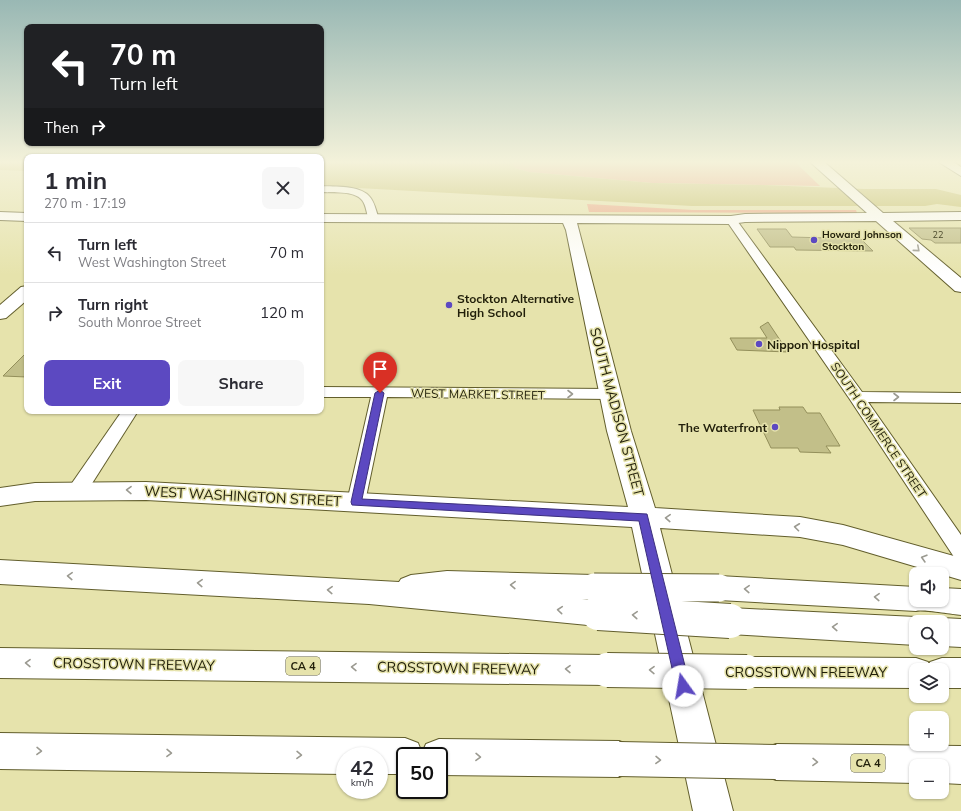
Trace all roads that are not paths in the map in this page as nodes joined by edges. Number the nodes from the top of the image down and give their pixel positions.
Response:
1 (367, 199) edge
2 (859, 199) edge
3 (0, 216) edge
4 (879, 216) junction
5 (961, 216) edge
6 (24, 217) edge
7 (324, 218) edge
8 (374, 218) junction
9 (568, 219) junction
10 (731, 220) junction
11 (961, 223) edge
12 (961, 287) edge
13 (24, 294) edge
14 (0, 314) edge
15 (324, 392) edge
16 (380, 393) junction
17 (610, 394) junction
18 (857, 397) junction
19 (961, 398) edge
20 (128, 414) edge
21 (77, 491) junction
22 (0, 497) edge
23 (356, 502) junction
24 (643, 517) junction
25 (961, 551) edge
26 (961, 569) edge
27 (0, 572) edge
28 (909, 599) edge
29 (596, 600) junction
30 (949, 601) edge
31 (961, 602) edge
32 (909, 631) edge
33 (949, 632) edge
34 (961, 633) edge
35 (0, 663) edge
36 (909, 673) edge
37 (949, 673) edge
38 (961, 673) edge
39 (0, 751) edge
40 (396, 756) edge
41 (448, 757) edge
42 (961, 765) edge
43 (713, 811) edge

1 - 8 street
2 - 4 main road
3 - 6 main road
4 - 5 main road
4 - 10 main road
4 - 11 main road
4 -> 12 main road
7 - 8 main road
8 - 9 main road
9 - 10 main road
9 - 17 main road, SOUTH MADISON STREET
10 - 18 street, SOUTH COMMERCE STREET
13 - 14 main road
15 - 16 street, WEST MARKET STREET
16 -> 17 street, WEST MARKET STREET
16 - 23 street
17 - 24 main road, SOUTH MADISON STREET
18 -> 19 street
18 - 25 street, SOUTH COMMERCE STREET
20 - 21 street
21 - 22 main road, WEST WASHINGTON STREET
23 -> 21 main road, WEST WASHINGTON STREET
23 - 24 main road, WEST WASHINGTON STREET
26 -> 24 main road, WEST WASHINGTON STREET
24 - 43 main road, SOUTH MADISON STREET
29 -> 27 main road
28 -> 29 main road, bridge
32 -> 29 main road, bridge
30 - 31 main road
33 - 34 main road
36 -> 35 main road, CROSSTOWN FREEWAY / CA 4, bridge
37 - 38 main road
39 -> 40 main road
41 -> 42 main road, CA 4, bridge

